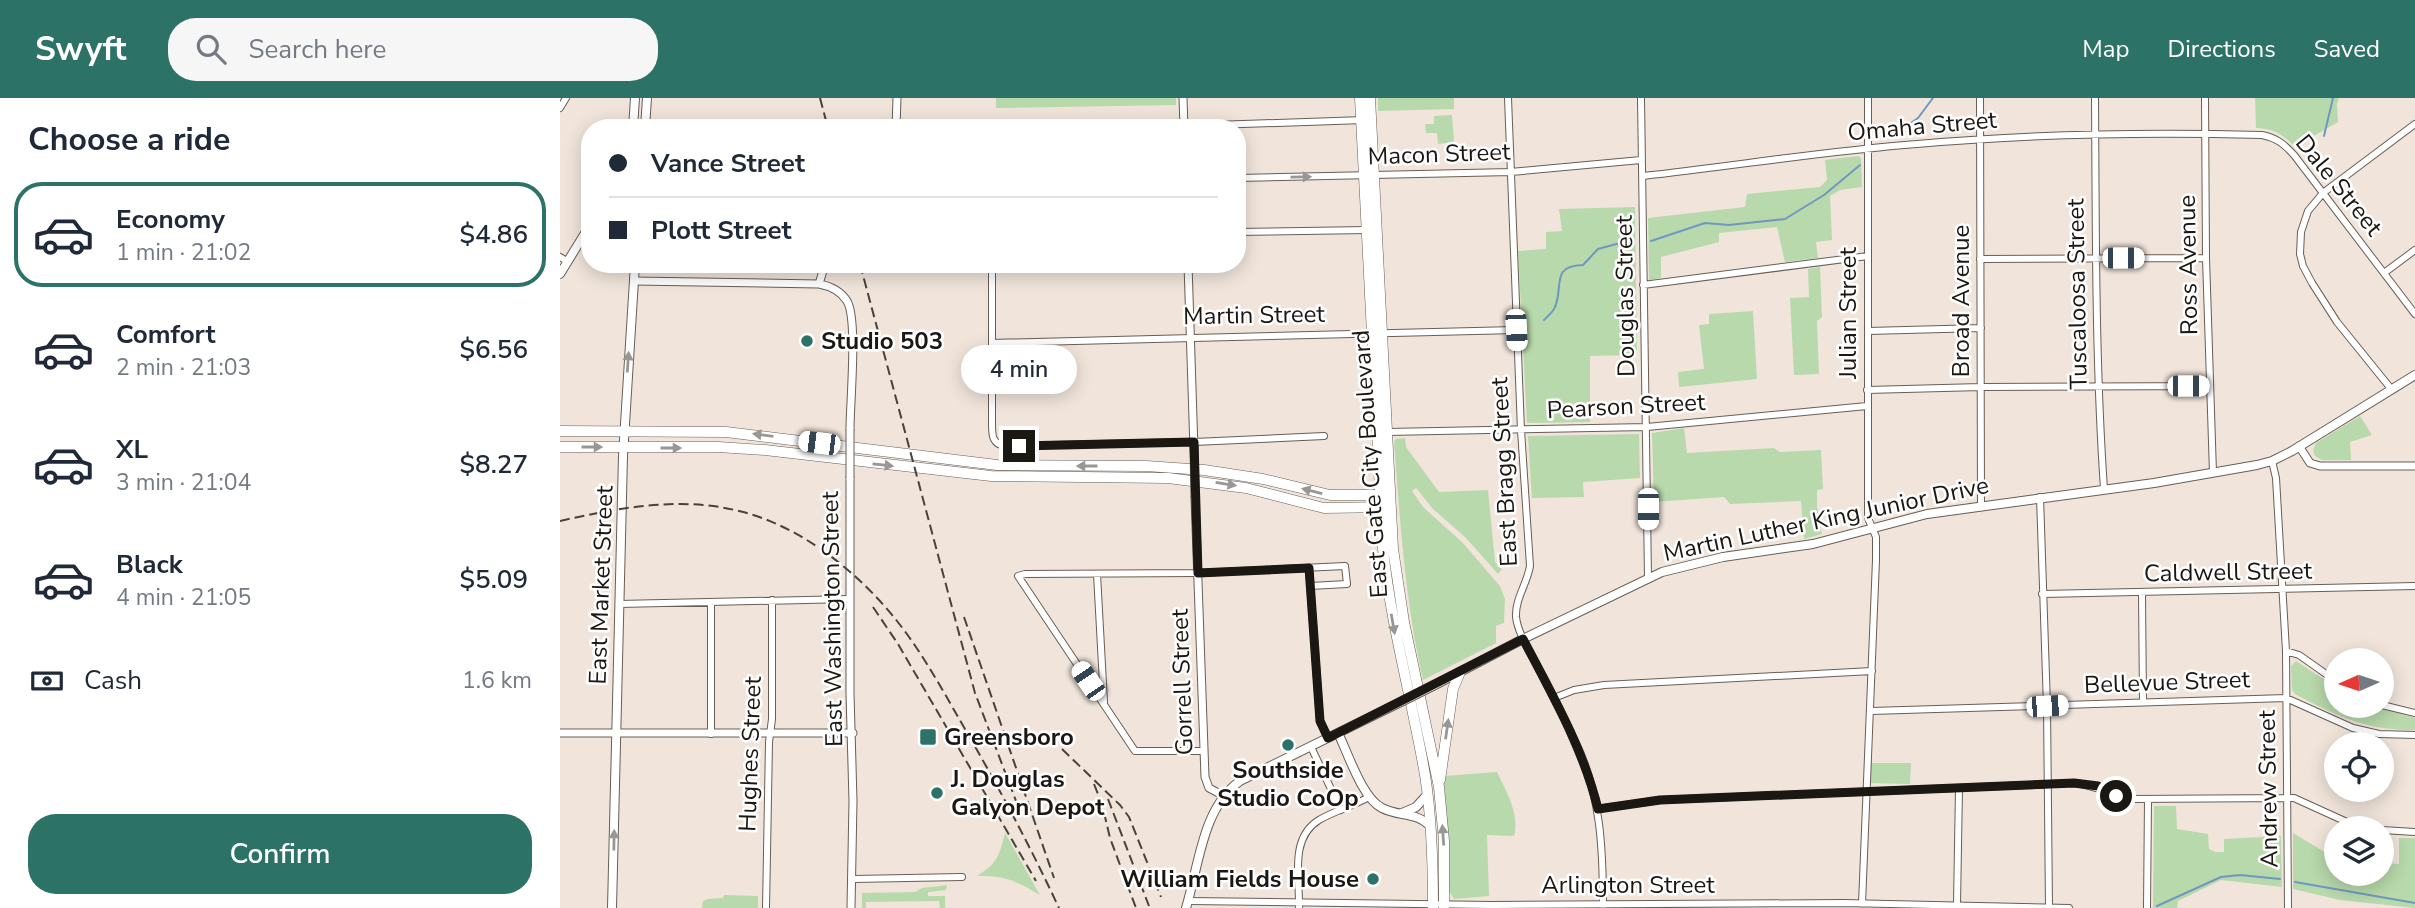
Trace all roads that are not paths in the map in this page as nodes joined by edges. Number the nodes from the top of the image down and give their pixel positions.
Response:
1 (566, 98) edge
2 (635, 98) edge
3 (648, 98) edge
4 (897, 98) edge
5 (1183, 98) edge
6 (1360, 98) edge
7 (1370, 98) edge
8 (1507, 98) edge
9 (1641, 98) edge
10 (1868, 98) edge
11 (1980, 98) edge
12 (2095, 98) edge
13 (2205, 98) edge
14 (560, 108) edge
15 (634, 119) edge
16 (646, 119) edge
17 (896, 119) edge
18 (1184, 119) edge
19 (1366, 120) junction
20 (2415, 124) edge
21 (1246, 125) edge
22 (2095, 135) junction
23 (2205, 135) junction
24 (1979, 139) junction
25 (1868, 148) junction
26 (1641, 160) junction
27 (1510, 172) junction
28 (1369, 175) junction
29 (1643, 176) junction
30 (1246, 178) edge
31 (2323, 193) junction
32 (1372, 230) junction
33 (1246, 232) edge
34 (581, 236) edge
35 (2415, 250) edge
36 (1868, 256) junction
37 (2095, 258) junction
38 (2206, 258) junction
39 (563, 259) edge
40 (1980, 259) junction
41 (2384, 272) junction
42 (634, 273) edge
43 (822, 273) edge
44 (992, 273) edge
45 (1188, 273) edge
46 (560, 274) edge
47 (634, 281) junction
48 (819, 284) junction
49 (1643, 285) junction
50 (2415, 314) edge
51 (1980, 328) junction
52 (1516, 330) junction
53 (1868, 331) junction
54 (1377, 332) junction
55 (1191, 336) junction
56 (992, 343) junction
57 (2415, 375) edge
58 (2210, 386) junction
59 (1981, 387) junction
60 (2097, 387) junction
61 (1867, 390) junction
62 (2392, 390) junction
63 (1867, 407) junction
64 (1647, 427) junction
65 (624, 430) junction
66 (1521, 430) junction
67 (560, 431) edge
68 (1387, 432) junction
69 (1324, 436) dead end
70 (1194, 446) junction
71 (2299, 446) junction
72 (560, 447) edge
73 (624, 447) junction
74 (2272, 461) junction
75 (2415, 466) edge
76 (2213, 473) junction
77 (2104, 489) junction
78 (1385, 495) junction
79 (2040, 496) junction
80 (1981, 505) junction
81 (1385, 508) junction
82 (1872, 528) junction
83 (1309, 568) junction
84 (1198, 573) junction
85 (1097, 574) junction
86 (1648, 578) junction
87 (1310, 586) junction
88 (2415, 586) edge
89 (2283, 590) junction
90 (2141, 593) junction
91 (2042, 594) junction
92 (850, 599) junction
93 (772, 600) junction
94 (711, 602) junction
95 (619, 604) junction
96 (1523, 639) junction
97 (2286, 651) junction
98 (1872, 671) junction
99 (1460, 672) junction
100 (2324, 673) edge
101 (1553, 698) junction
102 (2286, 698) junction
103 (2143, 702) junction
104 (1104, 704) junction
105 (2047, 706) junction
106 (2394, 708) edge
107 (1871, 711) junction
108 (2415, 713) edge
109 (560, 733) edge
110 (616, 733) junction
111 (853, 733) junction
112 (1338, 733) junction
113 (712, 734) junction
114 (770, 734) junction
115 (2415, 735) edge
116 (1328, 738) junction
117 (1311, 747) junction
118 (1203, 751) junction
119 (2048, 785) junction
120 (1439, 788) junction
121 (1959, 789) junction
122 (1866, 791) junction
123 (1427, 795) junction
124 (1224, 796) junction
125 (1369, 797) junction
126 (2287, 798) junction
127 (2148, 800) junction
128 (1598, 809) junction
129 (1340, 810) junction
130 (1402, 813) junction
131 (2334, 816) edge
132 (1431, 827) junction
133 (2394, 831) edge
134 (2415, 832) edge
135 (962, 877) dead end
136 (853, 879) junction
137 (1862, 904) junction
138 (1957, 904) junction
139 (1439, 905) edge
140 (1185, 906) edge
141 (1300, 906) edge
142 (1603, 906) edge
143 (1844, 906) edge
144 (2049, 907) edge
145 (612, 908) edge
146 (766, 908) edge
147 (851, 908) edge
148 (2068, 908) edge
149 (2147, 908) edge
150 (2288, 908) edge

1 - 14 street
2 - 15 main road
3 - 16 main road
4 - 17 street
5 - 18 street
6 - 19 main road, East Gate City Boulevard
7 - 19 main road, East Gate City Boulevard
8 - 27 street, East Bragg Street
9 - 26 street, Douglas Street
10 - 25 street, Julian Street
11 - 24 street, Broad Avenue
12 - 22 street, Tuscaloosa Street
13 - 23 street, Ross Avenue
19 - 21 street
19 - 28 main road, East Gate City Boulevard
20 - 31 street
22 - 23 street, Omaha Street
22 - 24 street, Omaha Street
22 - 37 street, Tuscaloosa Street
23 - 31 street, Dale Street
23 - 38 street, Ross Avenue
24 - 25 street, Omaha Street
24 - 40 street, Broad Avenue
25 - 29 street, Omaha Street
25 - 36 street, Julian Street
26 - 27 street, Macon Street
26 - 29 street, Douglas Street
27 - 28 street, Macon Street
27 - 52 street, East Bragg Street
30 -> 28 street, Macon Street
28 - 32 main road, East Gate City Boulevard
29 - 49 street, Douglas Street
31 - 41 street, Dale Street
31 - 62 street
32 - 33 street
32 - 54 main road, East Gate City Boulevard
34 - 39 main road
35 - 41 street
36 - 49 street
36 - 53 street, Julian Street
37 - 38 street
37 - 40 street
37 - 60 street, Tuscaloosa Street
38 - 58 street, Ross Avenue
39 - 46 main road
40 - 51 street, Broad Avenue
41 - 50 street, Dale Street
42 - 47 main road, East Market Street
43 - 48 street
44 - 56 street
45 - 55 street, Gorrell Street
47 - 48 street
65 -> 47 main road, East Market Street
48 - 92 street, East Washington Street, bridge
49 - 64 street, Douglas Street
51 - 53 street
51 - 59 street, Broad Avenue
52 - 54 street, Martin Street
52 - 66 street, East Bragg Street
53 - 61 street, Julian Street
54 - 55 street, Martin Street
54 - 68 main road, East Gate City Boulevard
54 - 78 main road, East Gate City Boulevard
55 - 56 street, Martin Street
55 - 70 street, Gorrell Street
56 - 70 street
57 - 62 main road, Martin Luther King Junior Drive
58 - 60 street
58 - 76 street, Ross Avenue
59 - 60 street
59 - 61 street
59 - 80 street, Broad Avenue
60 - 77 street, Tuscaloosa Street
61 - 63 street, Julian Street
62 - 71 main road, Martin Luther King Junior Drive
63 - 64 street, Pearson Street
63 - 82 street, Julian Street
64 - 66 street, Pearson Street
64 - 86 street, Douglas Street
65 - 67 main road
65 - 73 main road, East Market Street
78 -> 65 main road
66 - 68 street, Pearson Street
66 - 96 street, East Bragg Street
68 - 78 main road, East Gate City Boulevard
69 - 70 street
70 - 84 street, Gorrell Street, bridge
71 - 74 main road, Martin Luther King Junior Drive
71 - 75 street
72 -> 73 main road
73 -> 81 main road
73 - 95 main road, East Market Street
74 - 76 main road, Martin Luther King Junior Drive
74 - 89 street, Andrew Street
76 - 77 main road, Martin Luther King Junior Drive
77 - 79 main road, Martin Luther King Junior Drive
78 - 81 main road, East Gate City Boulevard
79 - 80 main road, Martin Luther King Junior Drive
79 - 91 street
80 - 82 main road, Martin Luther King Junior Drive
81 - 120 main road, East Gate City Boulevard
81 -> 123 main road, East Gate City Boulevard
82 - 86 main road, Martin Luther King Junior Drive
82 - 98 street, Julian Street
83 - 84 street
83 - 87 street
83 - 87 street
84 - 85 street
84 - 118 street, Gorrell Street
85 - 104 street
85 - 104 street
86 - 96 main road, Martin Luther King Junior Drive
87 - 116 street
88 - 89 street, Caldwell Street
89 - 90 street, Caldwell Street
89 - 97 street, Andrew Street
90 - 91 street, Caldwell Street
90 - 103 street
91 - 105 street
92 - 93 street
92 - 111 street, East Washington Street
93 - 94 street
93 - 114 street, Hughes Street
94 - 95 street
94 - 113 street
95 - 110 main road, East Market Street
96 - 99 main road, Martin Luther King Junior Drive
96 - 101 street, East Bragg Street
97 - 100 street
97 - 102 street, Andrew Street
98 - 101 street
98 - 107 street, Julian Street
99 - 112 main road, Martin Luther King Junior Drive, bridge
120 -> 99 main road
101 - 128 street, East Bragg Street
102 - 103 street, Bellevue Street
102 - 115 street, Bellevue Street
102 - 126 street, Andrew Street
103 - 105 street, Bellevue Street
104 - 118 street
105 - 107 street, Bellevue Street
105 - 119 street
106 - 108 street
107 - 122 street, Julian Street
109 - 110 street
110 - 113 street
145 -> 110 main road, East Market Street
111 - 114 street
111 - 136 street, East Washington Street
112 - 116 main road, Martin Luther King Junior Drive
112 - 125 main road
113 - 114 street
114 - 146 street, Hughes Street
116 - 117 main road, Martin Luther King Junior Drive
117 - 124 main road, Martin Luther King Junior Drive
117 - 129 street
118 - 124 street, Gorrell Street
119 - 121 street
119 - 127 street
119 - 144 street
139 -> 120 main road, East Gate City Boulevard
121 - 122 street
121 - 138 street
122 - 128 street
122 - 137 street, Julian Street
123 - 130 main road
123 - 132 main road, East Gate City Boulevard
124 - 140 main road, Martin Luther King Junior Drive
125 - 129 street
125 - 130 main road
126 - 127 street
126 - 131 street
126 - 150 street, Andrew Street
127 - 149 street
128 - 142 street, East Bragg Street
129 - 141 street
130 - 132 main road
132 - 139 main road, East Gate City Boulevard
133 - 134 street
135 - 136 street
136 - 147 street, East Washington Street
137 - 138 street, Arlington Street
137 - 143 street, Arlington Street
138 - 144 street, Arlington Street
139 - 141 street, Arlington Street
139 - 142 street, Arlington Street
140 - 141 street, Arlington Street
142 - 143 street, Arlington Street
144 - 148 street, Arlington Street

